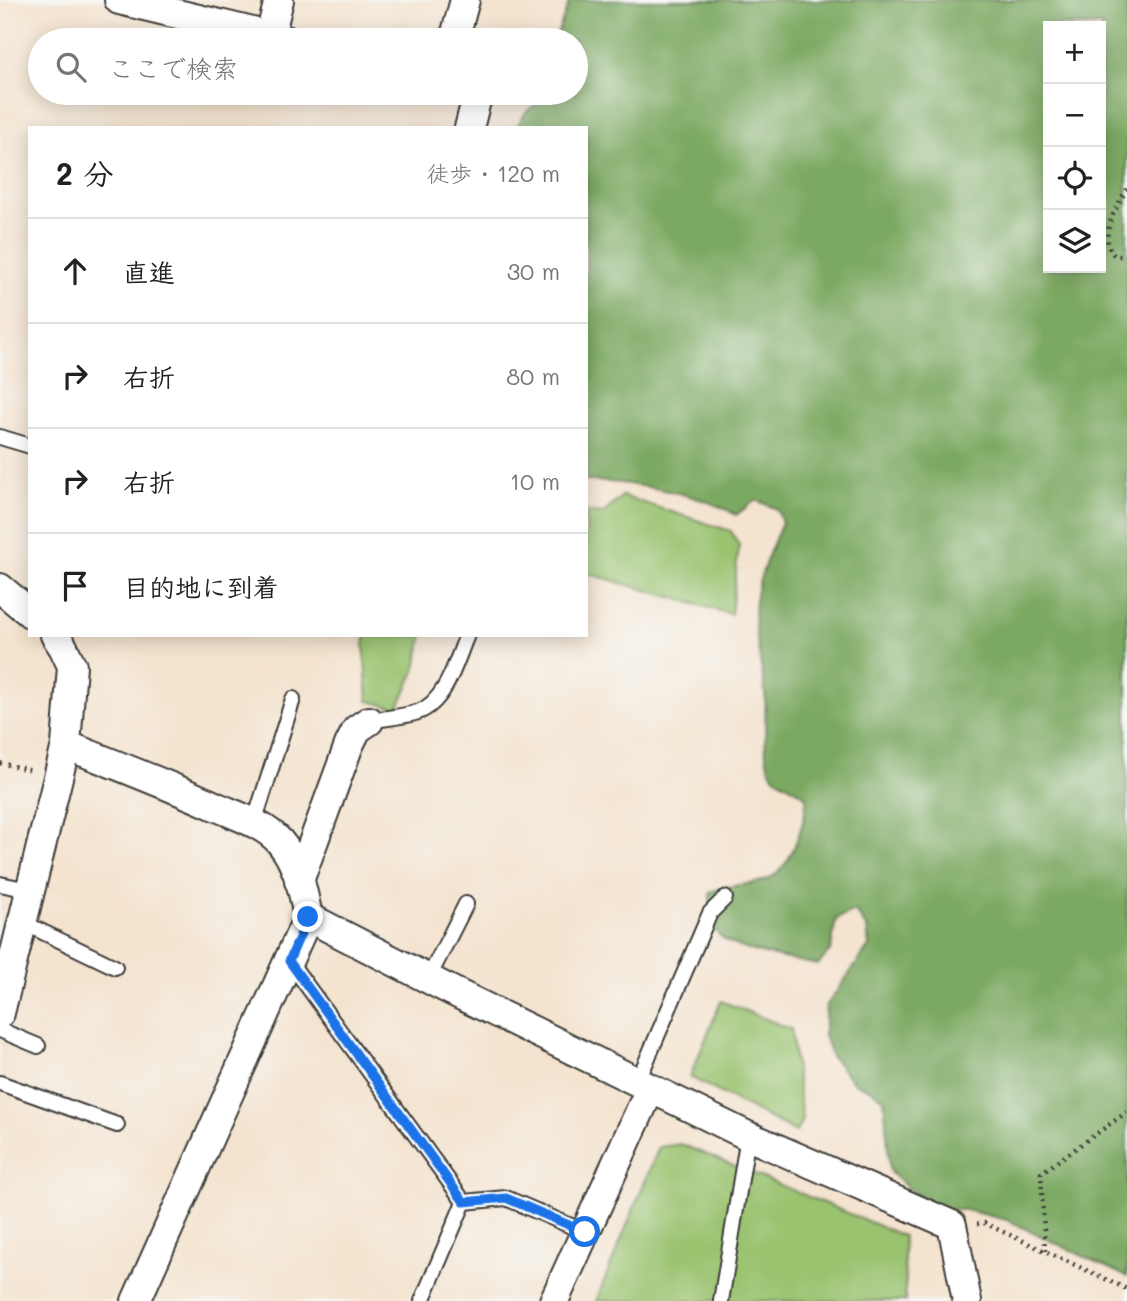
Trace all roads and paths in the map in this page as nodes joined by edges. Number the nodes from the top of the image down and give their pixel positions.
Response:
1 (120, 0) edge
2 (279, 0) edge
3 (465, 0) edge
4 (236, 28) edge
5 (278, 28) edge
6 (457, 28) edge
7 (475, 105) edge
8 (470, 126) edge
9 (1127, 189) edge
10 (1127, 257) edge
11 (0, 437) edge
12 (28, 445) edge
13 (0, 588) edge
14 (28, 611) edge
15 (56, 637) edge
16 (466, 637) edge
17 (293, 699) dead end
18 (369, 720) joint
19 (66, 745) junction
20 (0, 764) edge
21 (58, 776) junction
22 (254, 823) junction
23 (299, 881) junction
24 (0, 884) edge
25 (29, 890) junction
26 (725, 898) dead end
27 (466, 904) dead end
28 (308, 917) junction
29 (22, 922) junction
30 (289, 961) junction
31 (115, 967) dead end
32 (428, 979) junction
33 (0, 1013) edge
34 (0, 1030) edge
35 (38, 1046) dead end
36 (0, 1083) edge
37 (643, 1086) junction
38 (1127, 1112) edge
39 (117, 1125) dead end
40 (748, 1136) junction
41 (464, 1202) junction
42 (952, 1225) junction
43 (585, 1232) junction
44 (1045, 1252) junction
45 (1127, 1289) edge
46 (136, 1301) edge
47 (422, 1301) edge
48 (554, 1301) edge
49 (721, 1301) edge
50 (967, 1301) edge

1 - 4 street
2 - 5 street
3 - 6 street
7 - 8 street
9 - 10 path
11 - 12 lane
13 - 14 street
15 - 19 street
16 - 18 lane
17 - 22 lane
18 - 23 street
19 - 21 street
19 - 22 street
20 - 21 path
21 - 25 street
22 - 23 street
23 - 28 street
24 - 25 lane
25 - 29 street
26 - 37 lane
27 - 32 lane
28 - 30 street
28 - 32 street
29 - 31 lane
29 - 33 street
30 - 41 lane
30 - 46 street
32 - 37 street
34 - 35 lane
36 - 39 lane
37 - 40 street
37 - 43 street
38 - 44 path
40 - 42 street
40 - 49 lane
41 - 43 lane
41 - 47 lane
42 - 44 path
42 - 50 street
43 - 48 street
44 - 45 path

